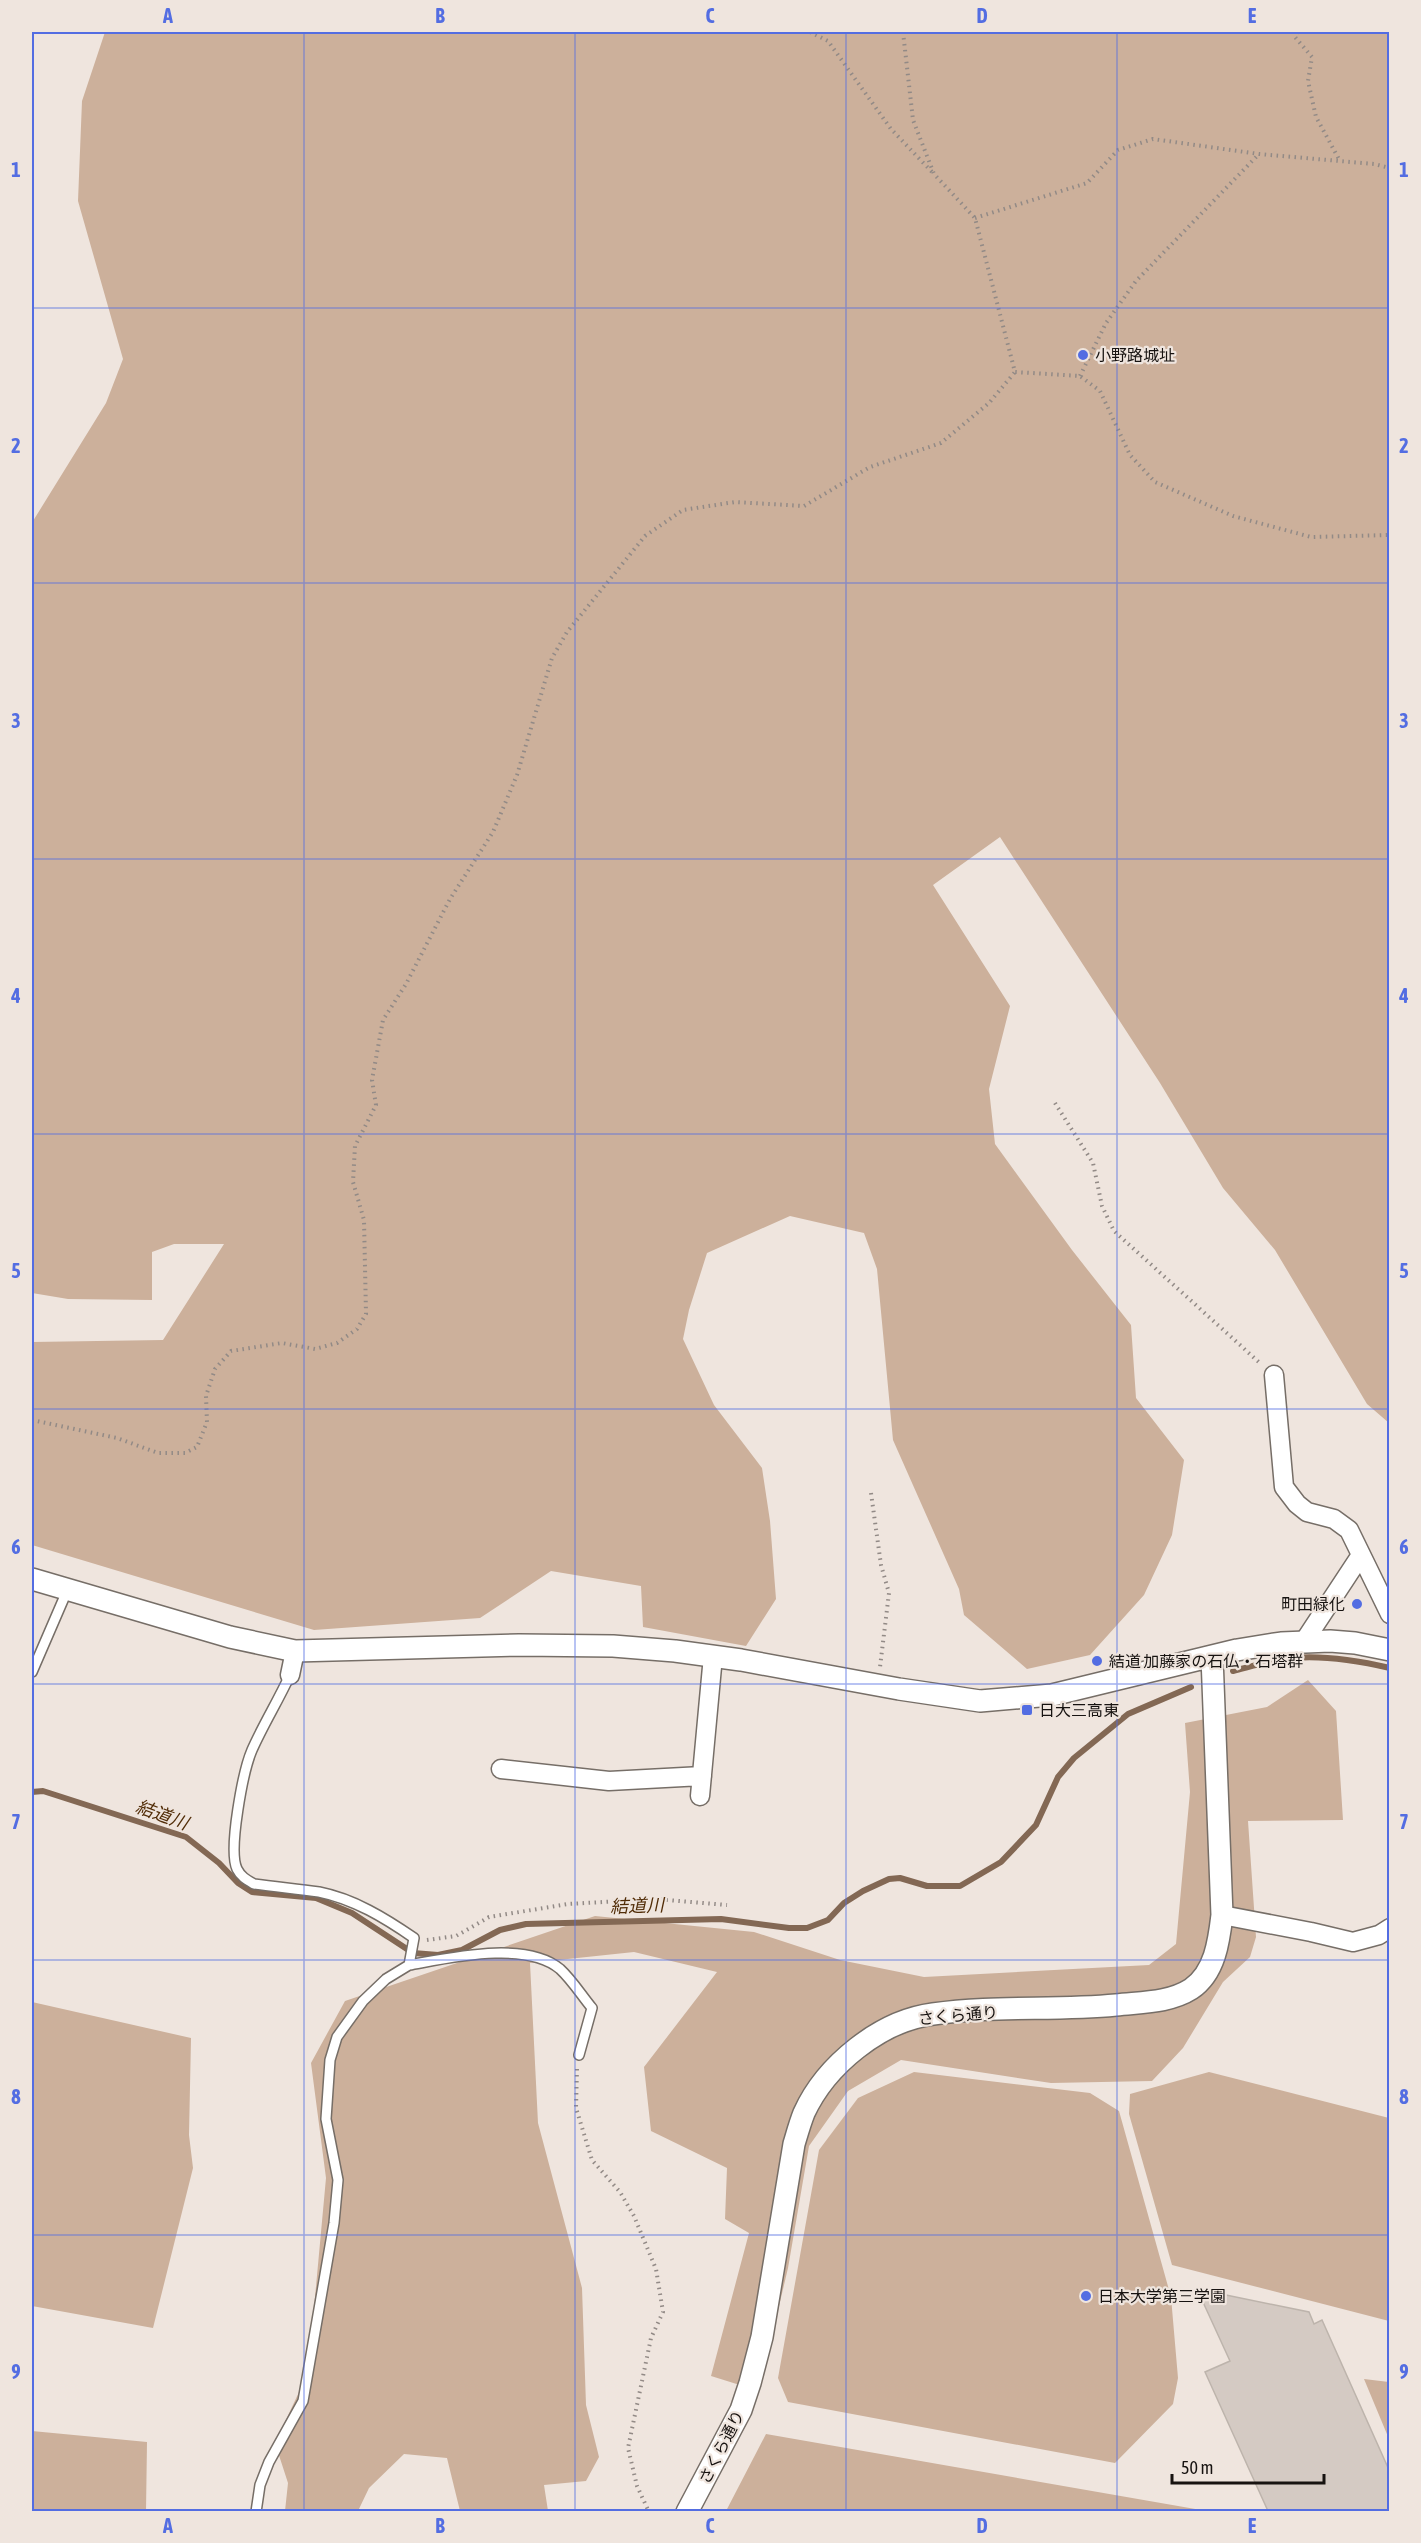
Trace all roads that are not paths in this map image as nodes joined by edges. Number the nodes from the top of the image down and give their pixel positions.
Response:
1 (1274, 1375) road end
2 (1361, 1555) junction
3 (32, 1580) edge
4 (67, 1591) junction
5 (1389, 1614) edge
6 (1305, 1640) junction
7 (1389, 1650) edge
8 (295, 1651) junction
9 (713, 1656) junction
10 (1212, 1657) junction
11 (32, 1672) edge
12 (290, 1675) joint
13 (501, 1769) dead end
14 (702, 1776) junction
15 (700, 1796) dead end
16 (1222, 1916) junction
17 (1389, 1928) edge
18 (410, 1962) junction
19 (579, 2055) road end
20 (256, 2511) edge
21 (687, 2511) edge

1 - 2 street
2 - 5 street
2 - 6 street
3 - 4 street
4 - 8 street
4 - 11 lane
6 - 7 street
6 - 10 street
8 - 9 street
8 - 12 street
9 - 10 street
9 - 14 street
10 - 16 street, さくら通り
12 - 18 lane
13 - 14 street
14 - 15 street
16 - 17 street
16 - 21 street, さくら通り
18 - 19 lane
18 - 20 lane

